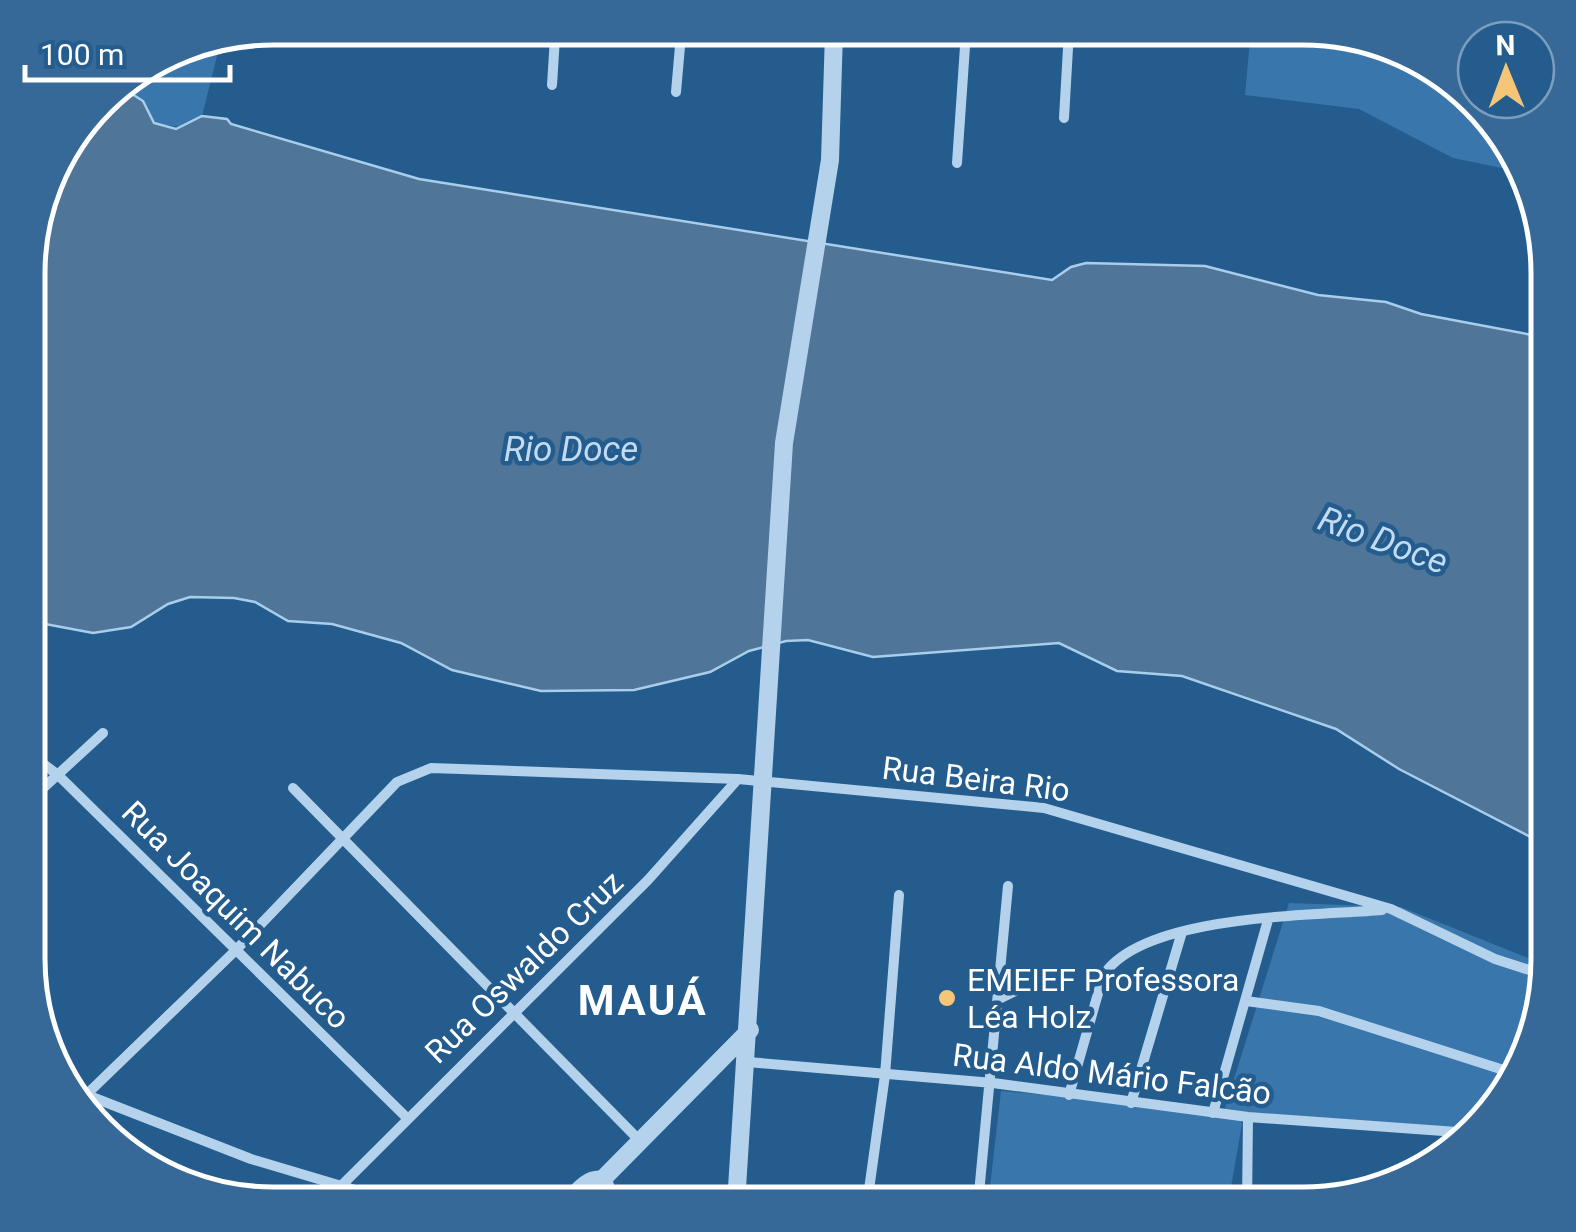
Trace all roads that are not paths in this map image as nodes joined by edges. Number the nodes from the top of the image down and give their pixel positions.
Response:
1 (554, 45) edge
2 (680, 45) edge
3 (834, 45) edge
4 (965, 45) edge
5 (1069, 45) edge
6 (552, 85) dead end
7 (676, 92) dead end
8 (1064, 118) dead end
9 (957, 162) dead end
10 (103, 732) dead end
11 (45, 765) edge
12 (58, 775) junction
13 (738, 779) junction
14 (764, 782) junction
15 (45, 787) edge
16 (293, 788) dead end
17 (340, 837) junction
18 (1008, 886) dead end
19 (899, 895) dead end
20 (1391, 909) junction
21 (1268, 920) junction
22 (1182, 932) junction
23 (236, 950) junction
24 (1531, 971) edge
25 (1055, 972) dead end
26 (1001, 998) junction
27 (1246, 1001) junction
28 (514, 1012) junction
29 (750, 1030) junction
30 (748, 1062) junction
31 (1502, 1069) edge
32 (884, 1075) junction
33 (993, 1083) junction
34 (89, 1093) edge
35 (1068, 1095) junction
36 (91, 1097) edge
37 (1131, 1103) junction
38 (1213, 1113) junction
39 (406, 1117) junction
40 (1248, 1117) junction
41 (1451, 1132) edge
42 (638, 1139) junction
43 (604, 1176) junction
44 (340, 1186) junction
45 (344, 1187) edge
46 (577, 1187) edge
47 (594, 1187) edge
48 (607, 1187) edge
49 (737, 1187) edge
50 (869, 1187) edge
51 (980, 1187) edge
52 (1246, 1187) edge

1 - 6 street
2 - 7 street
3 - 14 street
4 - 9 street
5 - 8 street
10 - 12 street
11 - 12 street, Rua Joaquim Nabuco
12 - 15 street
12 - 23 street, Rua Joaquim Nabuco
13 - 14 street, Rua Beira Rio
13 - 17 street, Rua Beira Rio
13 - 28 street, Rua Oswaldo Cruz
14 - 20 street, Rua Beira Rio
14 - 29 street
16 - 17 street
17 - 23 street
17 - 28 street
18 - 26 street
19 - 32 street
20 - 21 street
20 - 24 street, Rua Beira Rio
21 - 22 street
21 - 27 street
22 - 35 street
22 - 37 street
23 - 34 street
23 - 39 street, Rua Joaquim Nabuco
25 - 26 street
26 - 33 street
27 - 31 street
27 - 38 street
28 - 39 street, Rua Oswaldo Cruz
28 - 42 street
29 - 30 street
29 - 42 street
30 - 32 street, Rua Aldo Mário Falcão
30 - 49 street
32 - 33 street, Rua Aldo Mário Falcão
32 - 50 street
33 - 35 street, Rua Aldo Mário Falcão
33 - 51 street
35 - 37 street, Rua Aldo Mário Falcão
36 - 44 street
37 - 38 street, Rua Aldo Mário Falcão
38 - 40 street, Rua Aldo Mário Falcão
39 - 44 street, Rua Oswaldo Cruz
40 - 41 street, Rua Aldo Mário Falcão
40 - 52 street
42 - 43 street
43 - 46 street
43 - 47 street
43 - 48 street
44 - 45 street

